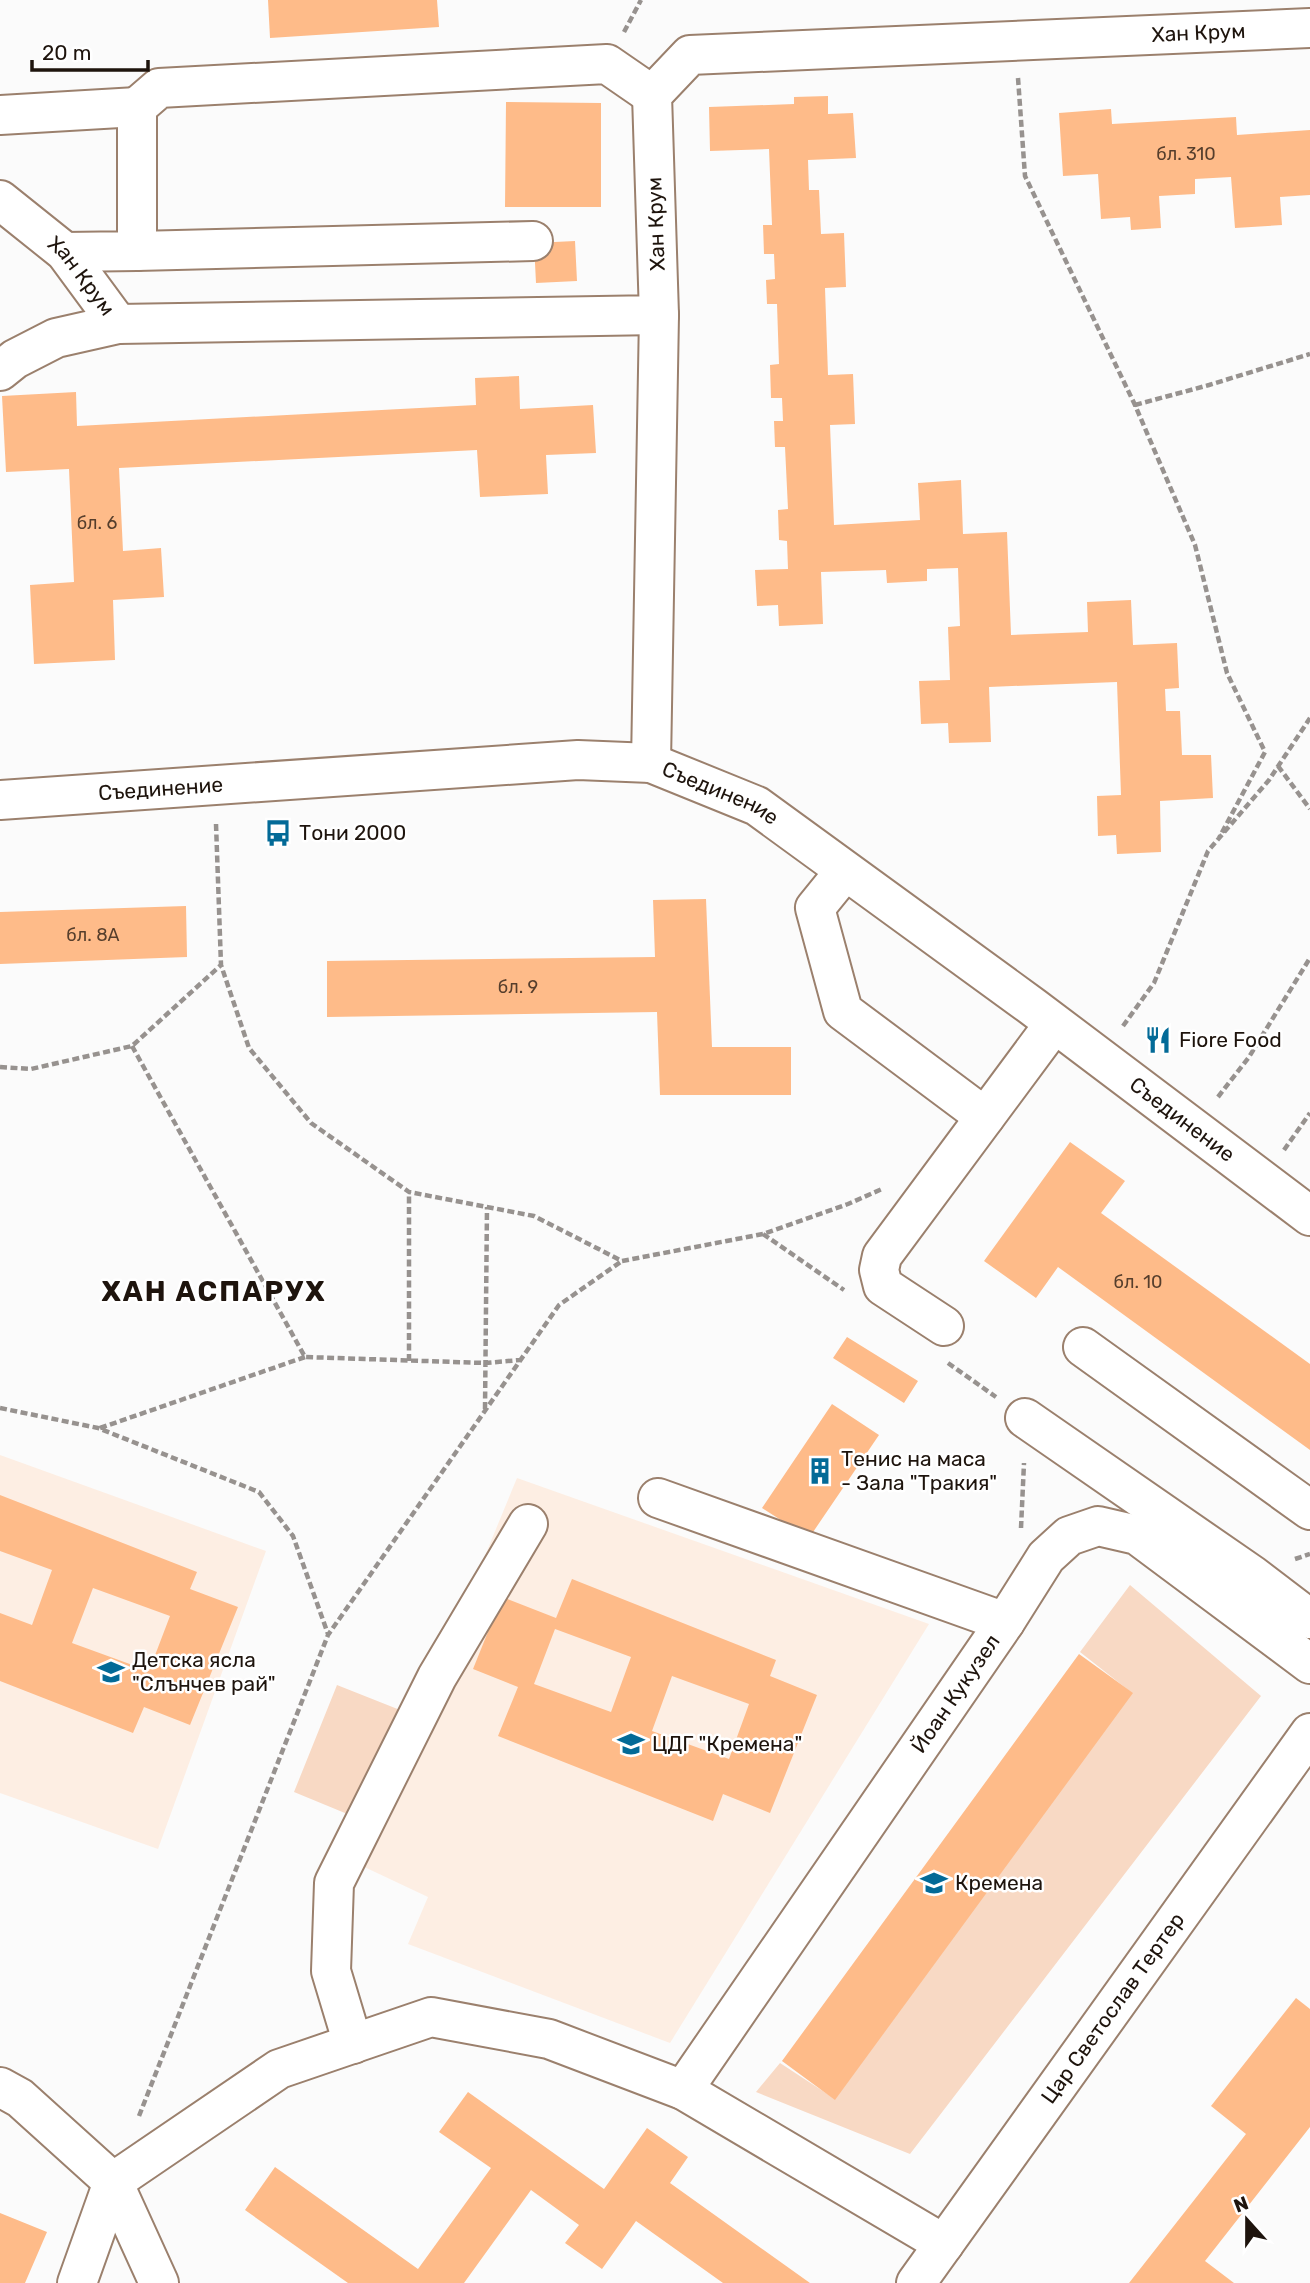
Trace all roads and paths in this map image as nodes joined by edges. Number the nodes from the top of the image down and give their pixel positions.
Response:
1 (1310, 28) edge
2 (1014, 42) junction
3 (652, 95) junction
4 (137, 107) junction
5 (0, 116) edge
6 (0, 200) edge
7 (533, 241) dead end
8 (137, 251) junction
9 (65, 252) junction
10 (659, 315) junction
11 (118, 324) junction
12 (1310, 354) edge
13 (0, 370) edge
14 (1135, 405) junction
15 (1310, 718) edge
16 (651, 763) junction
17 (1278, 766) junction
18 (215, 785) junction
19 (0, 800) edge
20 (1310, 809) edge
21 (1219, 838) junction
22 (845, 871) junction
23 (1310, 958) edge
24 (221, 965) junction
25 (1055, 1024) junction
26 (132, 1046) junction
27 (1100, 1058) junction
28 (0, 1067) edge
29 (985, 1117) junction
30 (1194, 1128) junction
31 (893, 1184) dead end
32 (409, 1192) junction
33 (487, 1207) junction
34 (1310, 1216) edge
35 (622, 1261) junction
36 (944, 1326) dead end
37 (1083, 1347) dead end
38 (304, 1357) junction
39 (520, 1360) junction
40 (409, 1361) junction
41 (485, 1363) junction
42 (0, 1408) edge
43 (485, 1411) junction
44 (1026, 1418) joint
45 (99, 1428) junction
46 (658, 1498) dead end
47 (1310, 1510) edge
48 (528, 1524) dead end
49 (1046, 1557) junction
50 (1310, 1619) edge
51 (1005, 1622) junction
52 (328, 1635) junction
53 (1310, 1664) edge
54 (1310, 1733) edge
55 (353, 2044) junction
56 (0, 2087) edge
57 (683, 2090) junction
58 (139, 2117) dead end
59 (113, 2182) junction
60 (944, 2244) junction
61 (77, 2283) edge
62 (159, 2283) edge
63 (916, 2283) edge

1 - 2 street, Хан Крум
2 - 3 street, Хан Крум
2 - 14 path
3 - 4 street
3 - 10 street, Хан Крум
4 - 5 street
4 - 8 street
6 - 9 street, Хан Крум
7 - 8 street
8 - 9 street
9 - 11 street, Хан Крум
10 - 11 street, Хан Крум
10 - 16 street
11 - 13 street
12 - 14 path
14 - 21 path
15 - 17 path
16 - 18 street, Съединение
16 - 22 street, Съединение
17 - 20 path
17 - 21 path
18 - 19 street, Съединение
18 - 24 path
21 - 27 path
22 - 25 street, Съединение
22 - 29 street
23 - 30 path
24 - 26 path
24 - 32 path
25 - 27 street, Съединение
25 - 29 street
26 - 28 path
26 - 38 path
27 - 30 street, Съединение
29 - 36 street
30 - 34 street, Съединение
31 - 35 path
32 - 33 path
32 - 40 path
33 - 35 path
33 - 41 path
35 - 39 path
37 - 47 street
38 - 40 path
38 - 45 path
39 - 41 path
39 - 43 path
40 - 41 path
41 - 43 path
42 - 45 path
43 - 52 path
44 - 49 path
44 - 50 street
45 - 52 path
46 - 51 street
48 - 55 street
49 - 51 street, Йоан Кукузел
49 - 53 street, Йоан Кукузел
51 - 57 street, Йоан Кукузел
52 - 58 path
54 - 60 street, Цар Светослав Тертер
55 - 57 street
55 - 59 street
56 - 59 street
57 - 60 street
59 - 61 street
59 - 62 street
60 - 63 street, Цар Светослав Тертер

